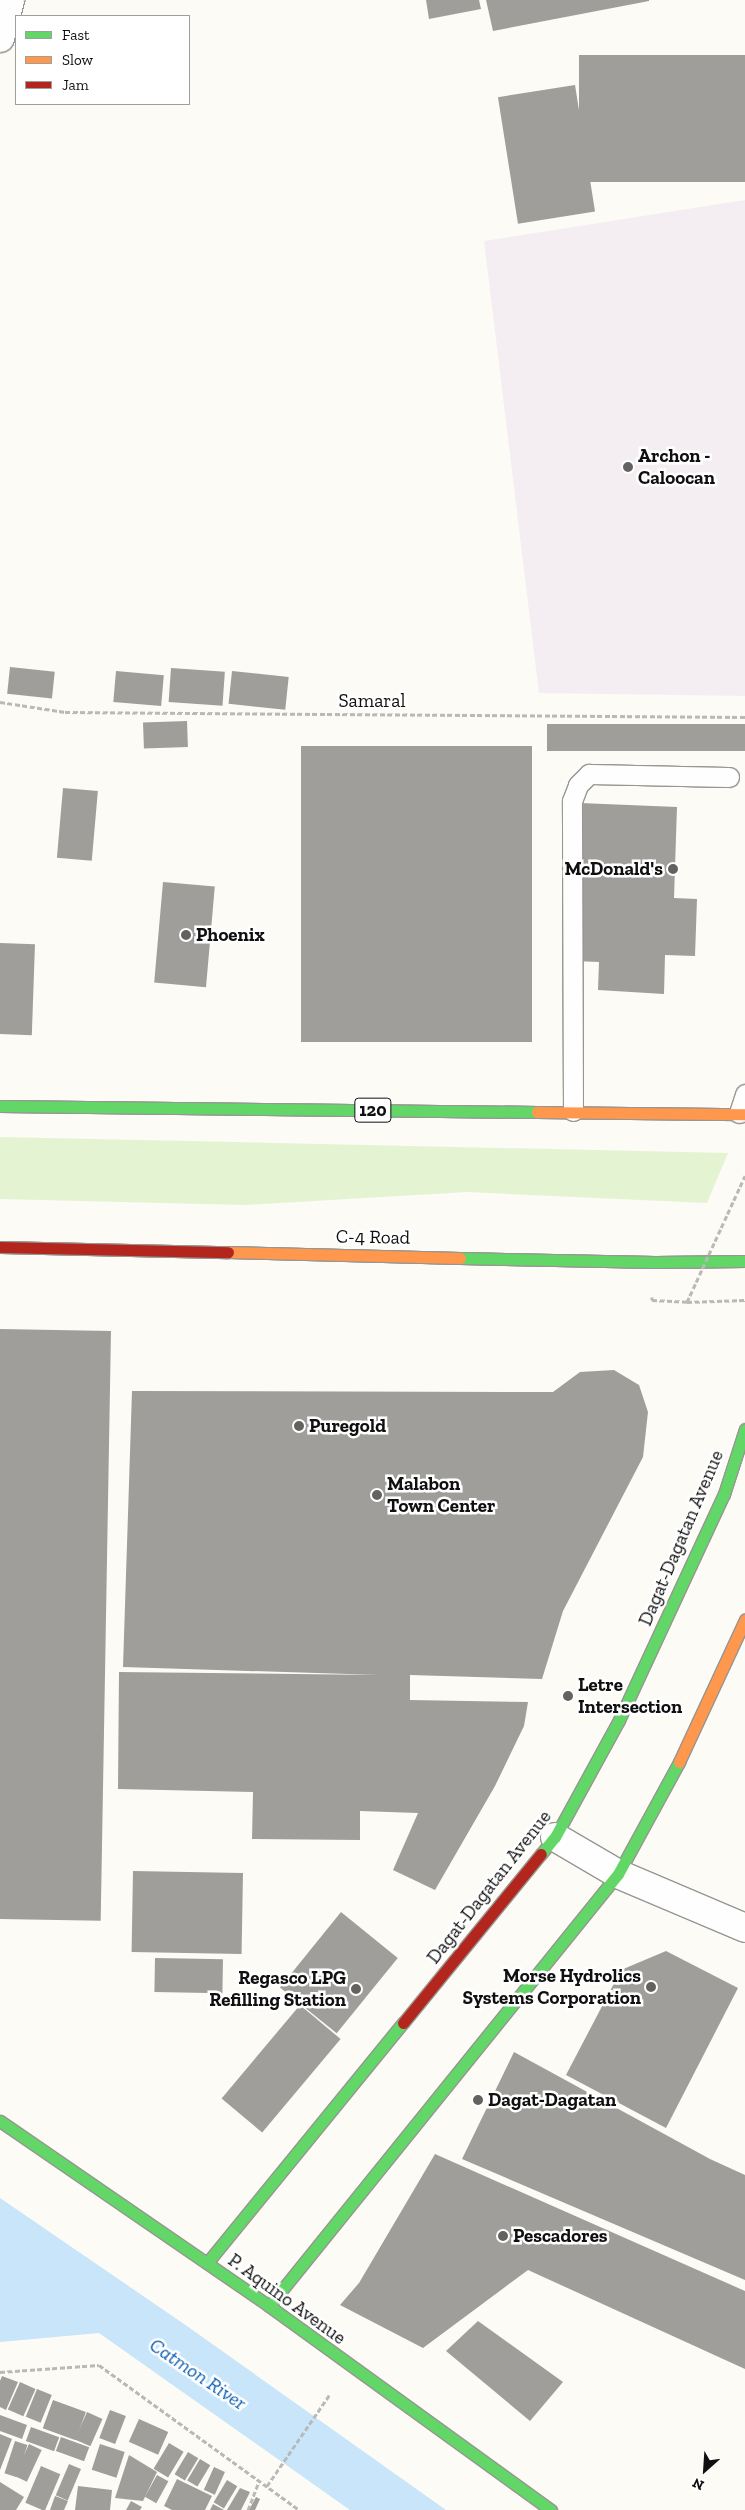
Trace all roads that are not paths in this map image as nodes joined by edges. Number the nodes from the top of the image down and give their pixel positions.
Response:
1 (10, 0) edge
2 (0, 38) edge
3 (729, 778) dead end
4 (745, 1094) edge
5 (0, 1106) edge
6 (573, 1111) junction
7 (742, 1114) edge
8 (0, 1247) edge
9 (745, 1261) edge
10 (745, 1429) edge
11 (745, 1620) edge
12 (555, 1837) junction
13 (618, 1874) junction
14 (745, 1928) edge
15 (0, 2120) edge
16 (207, 2263) junction
17 (269, 2306) junction
18 (551, 2510) edge

1 - 2 street
3 - 6 lane
4 - 7 lane
5 - 6 main road, 120
6 - 7 main road, 120
8 - 9 main road, C-4 Road
10 - 12 main road, Dagat-Dagatan Avenue
11 - 13 main road
12 - 13 street
12 - 16 main road, Dagat-Dagatan Avenue
13 - 14 street
13 - 17 main road
15 - 16 main road, P. Aquino Avenue
16 - 17 main road, P. Aquino Avenue
17 - 18 main road, P. Aquino Avenue

